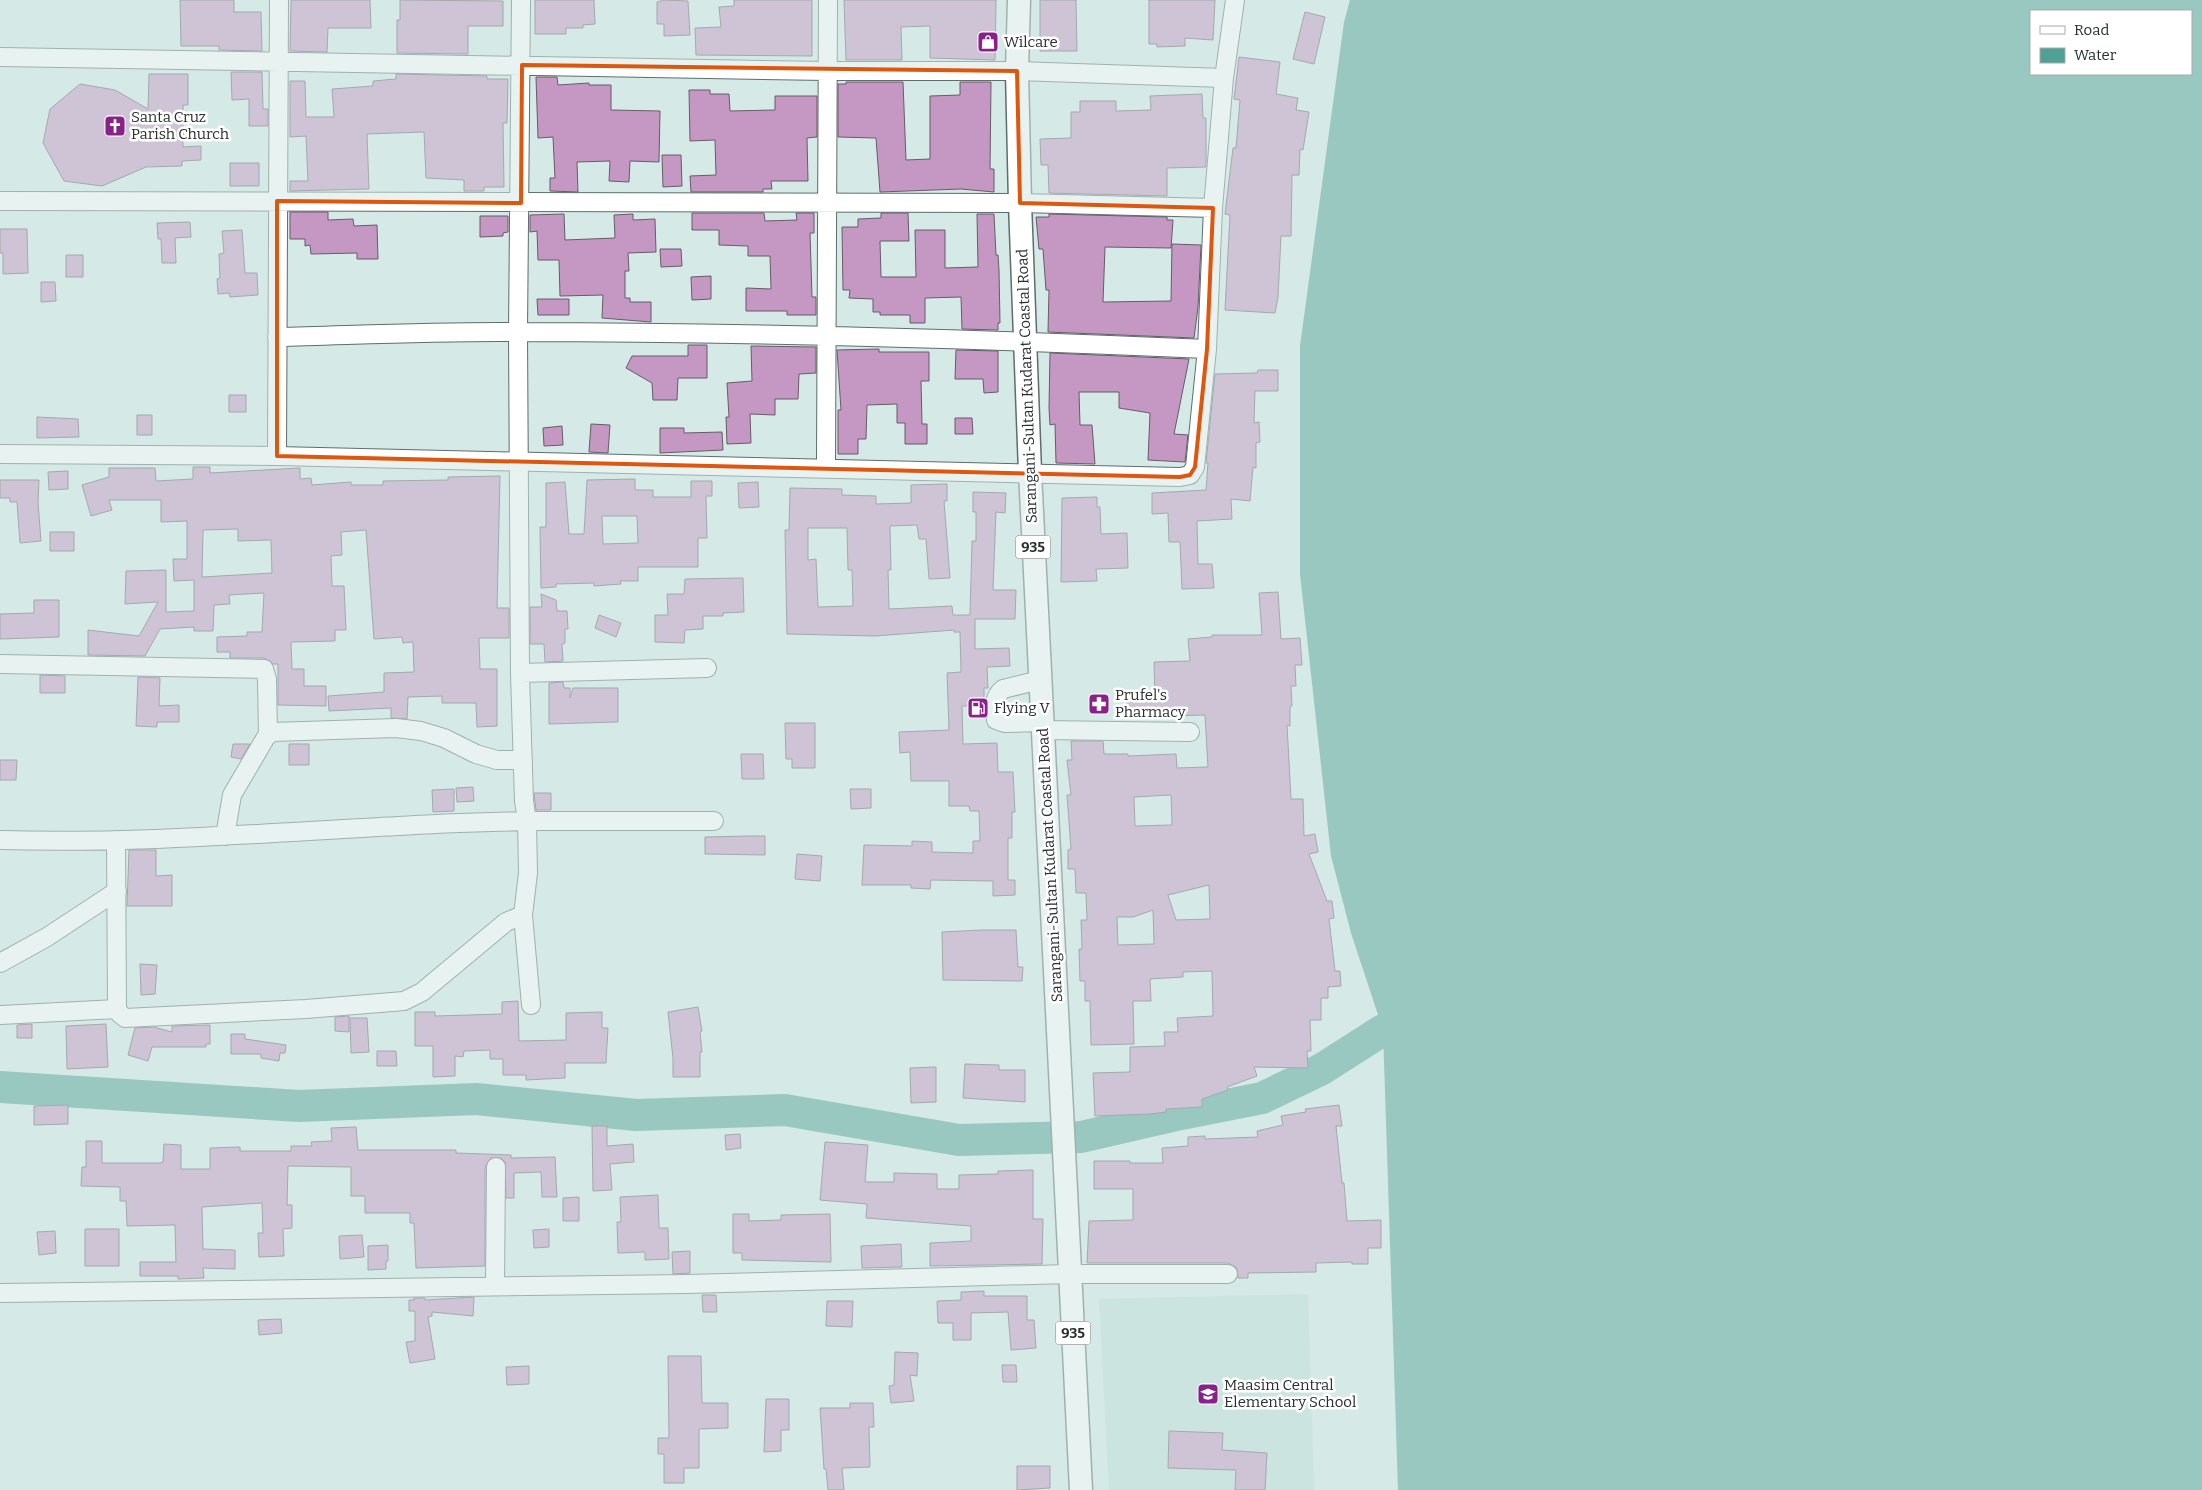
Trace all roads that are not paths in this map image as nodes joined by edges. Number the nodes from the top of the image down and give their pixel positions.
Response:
1 (279, 0) edge
2 (521, 0) edge
3 (828, 0) edge
4 (1019, 0) edge
5 (1235, 0) edge
6 (0, 57) edge
7 (278, 62) junction
8 (522, 65) junction
9 (827, 71) junction
10 (1017, 71) junction
11 (1224, 78) junction
12 (0, 201) edge
13 (277, 201) junction
14 (521, 202) junction
15 (1020, 203) junction
16 (828, 204) junction
17 (1213, 208) junction
18 (518, 332) junction
19 (827, 336) junction
20 (277, 337) junction
21 (1025, 341) junction
22 (1207, 349) junction
23 (0, 454) edge
24 (277, 456) junction
25 (519, 462) junction
26 (826, 467) junction
27 (1030, 472) junction
28 (0, 664) edge
29 (707, 668) dead end
30 (520, 673) junction
31 (1040, 680) junction
32 (1042, 726) junction
33 (1190, 732) dead end
34 (268, 735) junction
35 (523, 760) junction
36 (527, 821) junction
37 (714, 821) dead end
38 (225, 836) junction
39 (0, 840) edge
40 (116, 840) junction
41 (117, 891) junction
42 (524, 915) junction
43 (0, 963) edge
44 (531, 1005) dead end
45 (117, 1009) junction
46 (0, 1015) edge
47 (496, 1167) dead end
48 (1070, 1274) junction
49 (1228, 1274) dead end
50 (495, 1286) junction
51 (0, 1293) edge
52 (1081, 1490) edge

1 - 7 street
2 - 8 street
3 - 9 street
4 - 10 main road, Sarangani-Sultan Kudarat Coastal Road / 935
5 - 11 street
6 - 7 street
7 - 8 street
7 - 13 street
8 - 9 street
8 - 14 street
9 - 10 street
9 - 16 street
10 - 11 street
10 - 15 main road, Sarangani-Sultan Kudarat Coastal Road / 935
11 - 17 street
12 - 13 street
13 - 14 street
13 - 20 street
14 - 16 street
14 - 18 street
15 - 16 street
15 - 17 street
15 - 21 main road, Sarangani-Sultan Kudarat Coastal Road / 935
16 - 19 street
17 - 22 street
18 - 19 street
18 - 20 street
18 - 25 street
19 - 21 street
19 - 26 street
20 - 24 street
21 - 22 street
21 - 27 main road, Sarangani-Sultan Kudarat Coastal Road / 935
22 - 27 street
23 - 24 street
24 - 25 street
25 - 26 street
25 - 30 street
26 - 27 street
27 - 31 main road, Sarangani-Sultan Kudarat Coastal Road / 935
28 - 34 street
29 - 30 street
30 - 35 street
31 - 32 main road, Sarangani-Sultan Kudarat Coastal Road / 935
31 - 32 street
32 - 33 street
32 - 48 main road, Sarangani-Sultan Kudarat Coastal Road / 935
34 - 35 street
34 - 38 street
35 - 36 street
36 - 37 street
36 - 38 street
36 - 42 street
38 - 40 street
39 - 40 street
40 - 41 street
41 - 43 street
41 - 45 street
42 - 44 street
42 - 45 street
45 - 46 street
47 - 50 street
48 - 49 street
48 - 50 street
48 - 52 main road, Sarangani-Sultan Kudarat Coastal Road / 935
50 - 51 street

